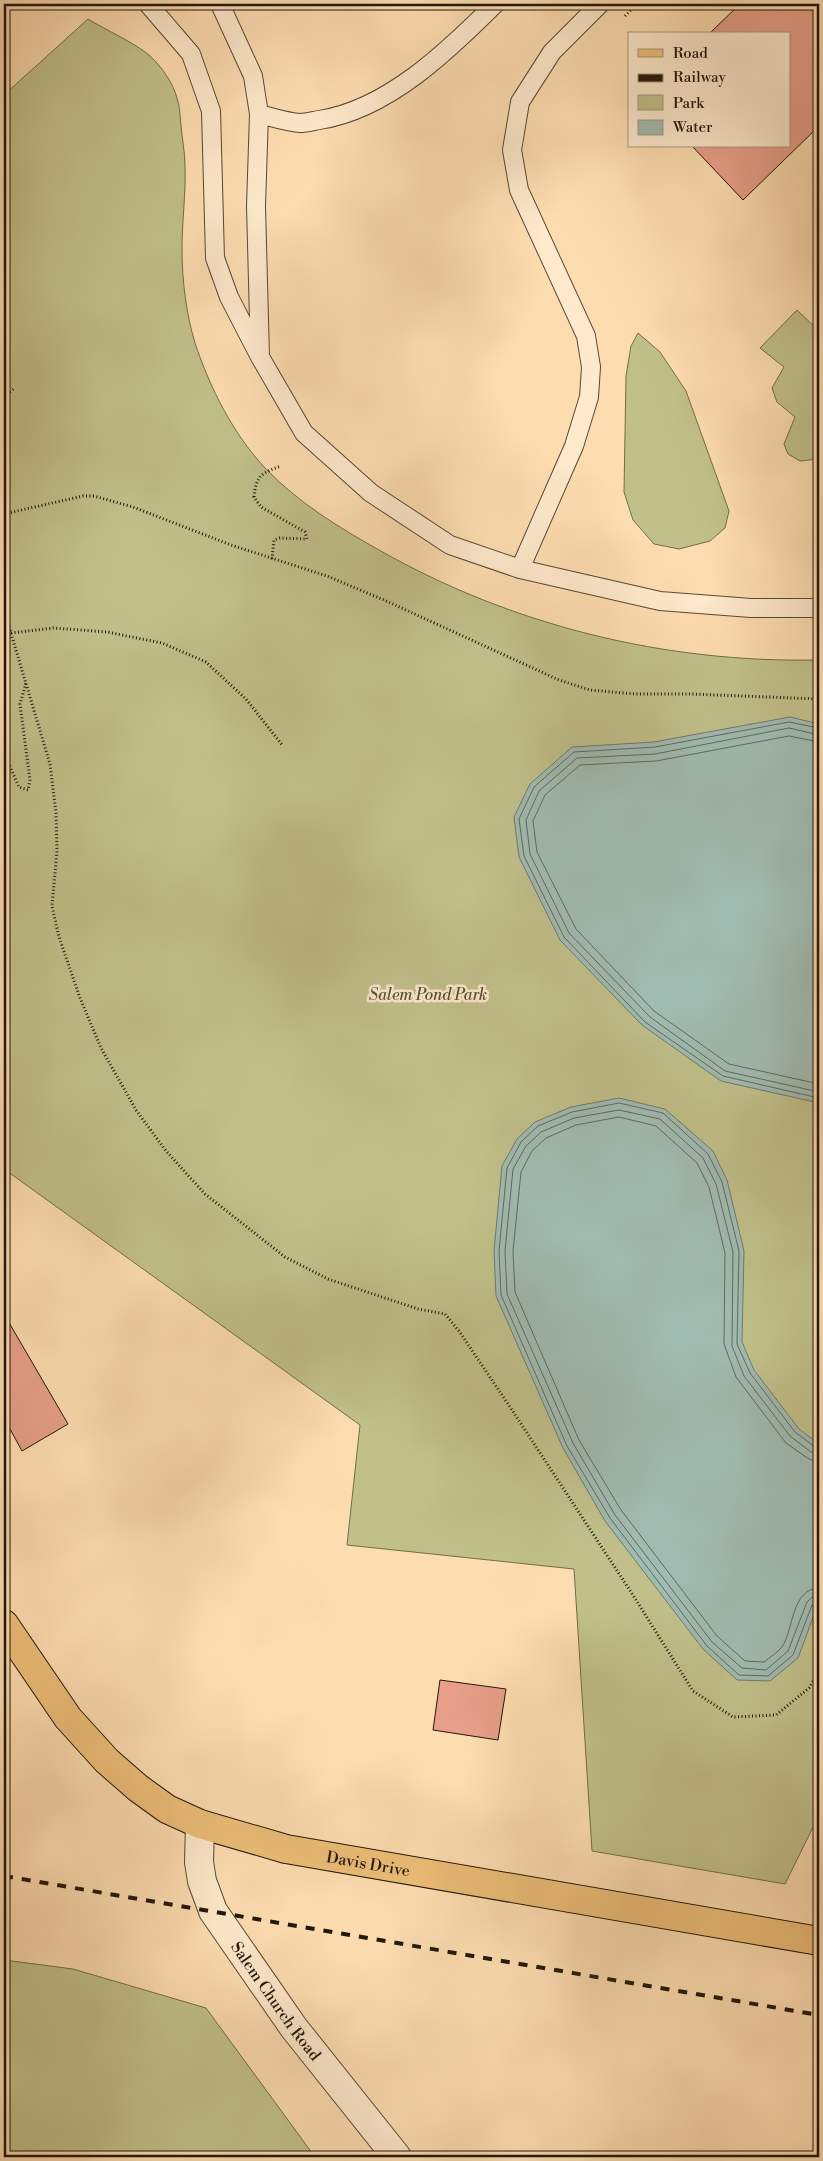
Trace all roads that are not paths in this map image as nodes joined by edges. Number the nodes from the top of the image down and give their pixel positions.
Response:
1 (148, 4) edge
2 (220, 4) edge
3 (495, 4) edge
4 (600, 4) edge
5 (259, 114) junction
6 (260, 357) junction
7 (520, 569) junction
8 (819, 608) edge
9 (4, 1624) edge
10 (200, 1824) junction
11 (819, 1941) edge
12 (396, 2157) edge

1 - 6 lane
2 - 5 lane
3 - 5 lane
4 - 7 lane
5 - 6 lane
6 - 7 lane
7 - 8 lane
9 - 10 main road, Davis Drive
10 - 11 main road, Davis Drive
10 - 12 street, Salem Church Road

